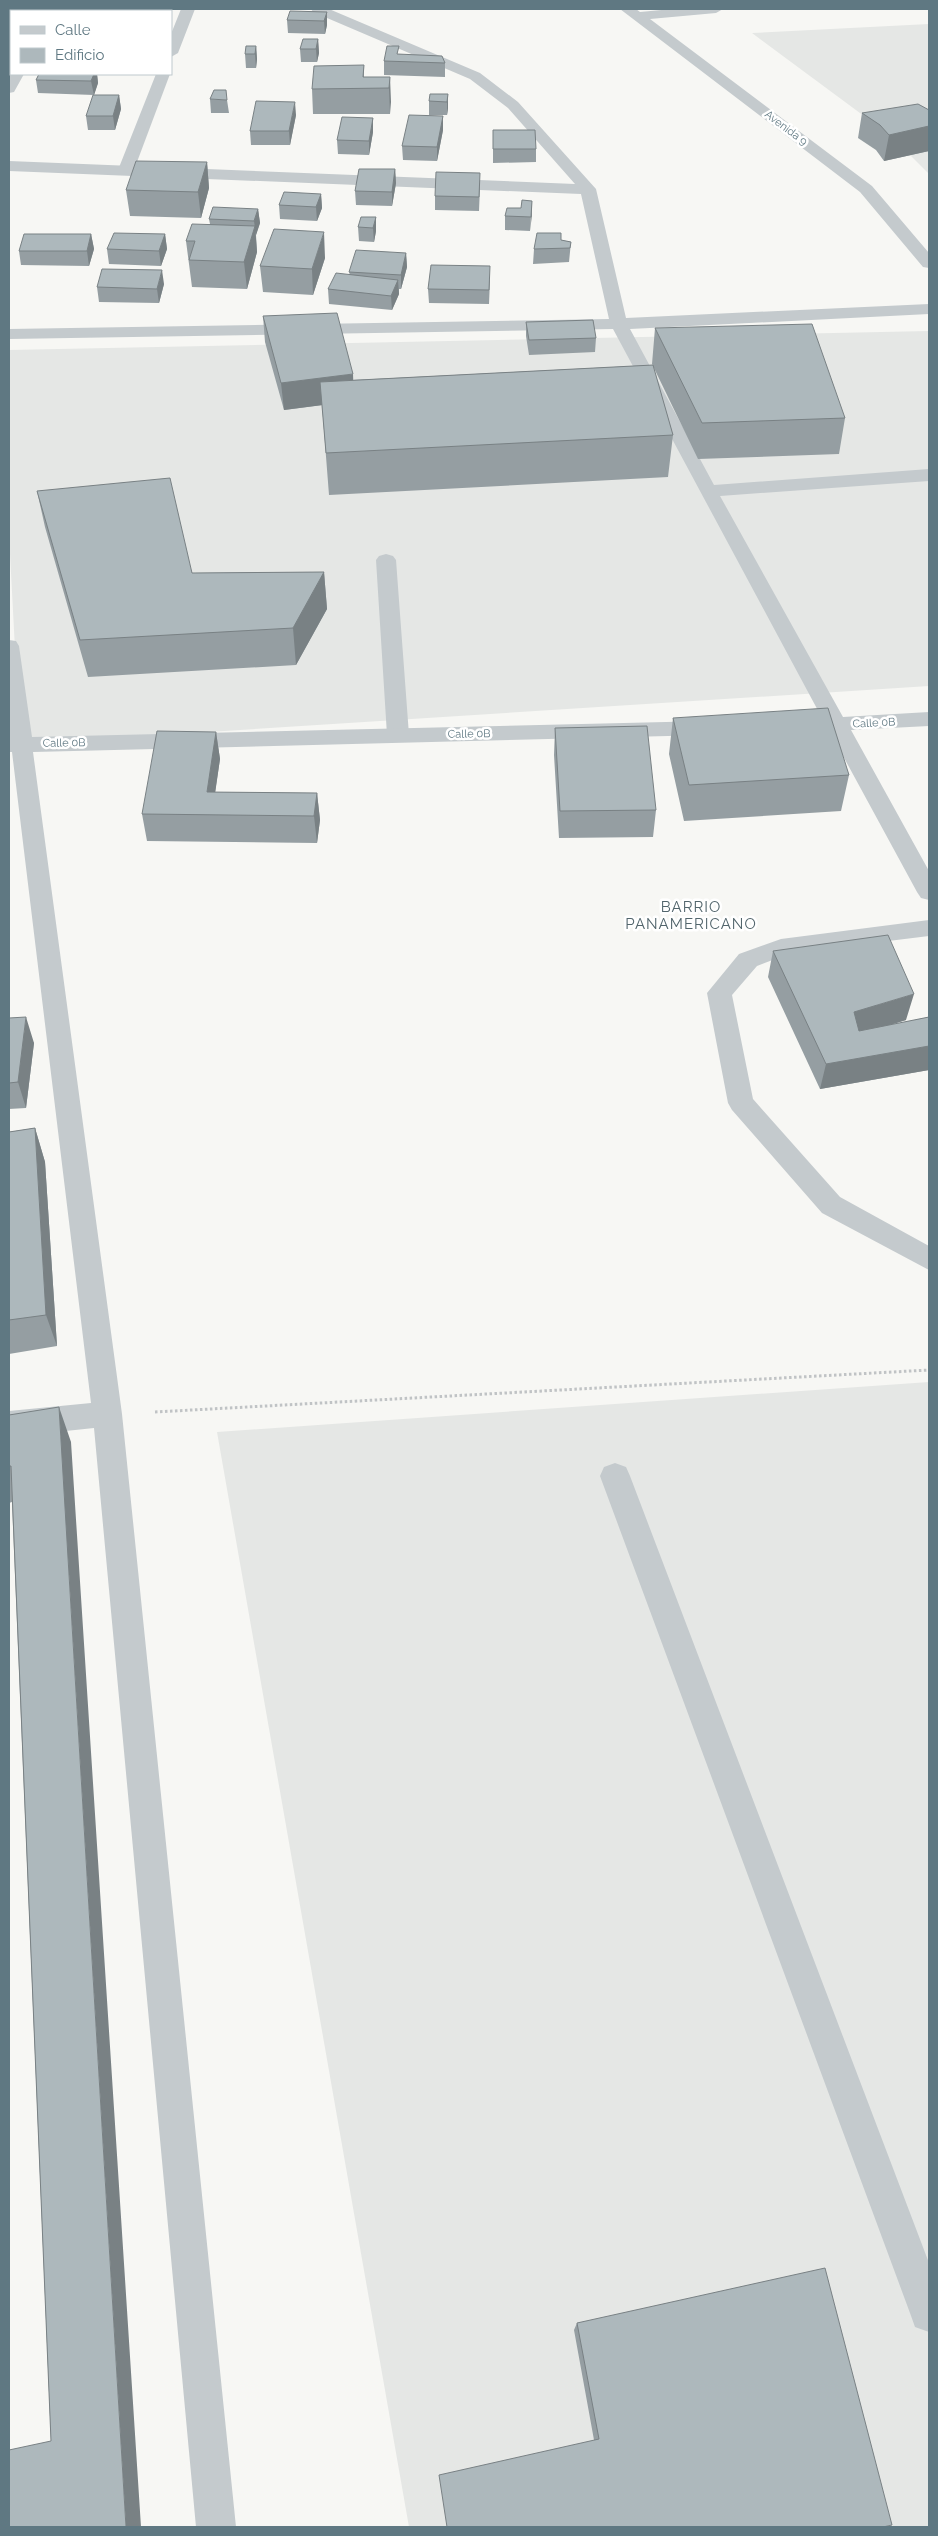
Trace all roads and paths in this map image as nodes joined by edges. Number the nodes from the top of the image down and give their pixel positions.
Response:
1 (188, 9) edge
2 (318, 9) edge
3 (716, 9) edge
4 (633, 12) edge
5 (172, 50) edge
6 (16, 75) edge
7 (163, 75) edge
8 (9, 89) edge
9 (9, 166) edge
10 (126, 170) junction
11 (588, 189) junction
12 (929, 263) edge
13 (929, 310) edge
14 (619, 324) junction
15 (9, 334) edge
16 (929, 475) edge
17 (708, 491) junction
18 (386, 560) dead end
19 (9, 646) edge
20 (929, 719) edge
21 (836, 725) junction
22 (796, 726) edge
23 (727, 728) edge
24 (398, 735) junction
25 (14, 744) edge
26 (929, 892) edge
27 (929, 928) edge
28 (929, 1259) edge
29 (929, 1370) edge
30 (107, 1414) junction
31 (9, 1424) edge
32 (616, 1476) dead end
33 (929, 2313) edge
34 (216, 2527) edge

1 - 5 street
2 - 11 street
3 - 4 street
4 - 12 street, Avenida 9
6 - 8 street
7 - 10 street
9 - 10 street
10 - 11 street
11 - 14 street
13 - 14 street
14 - 15 street
14 - 17 street
16 - 17 street
17 - 21 street
18 - 24 street
19 - 25 street
20 - 21 street, Calle 0B
21 - 22 street, Calle 0B
21 - 26 street
23 - 24 street, Calle 0B
24 - 25 street, Calle 0B
25 - 30 street
27 - 28 street
29 - 30 path
30 - 31 street
30 - 34 street
32 - 33 street

